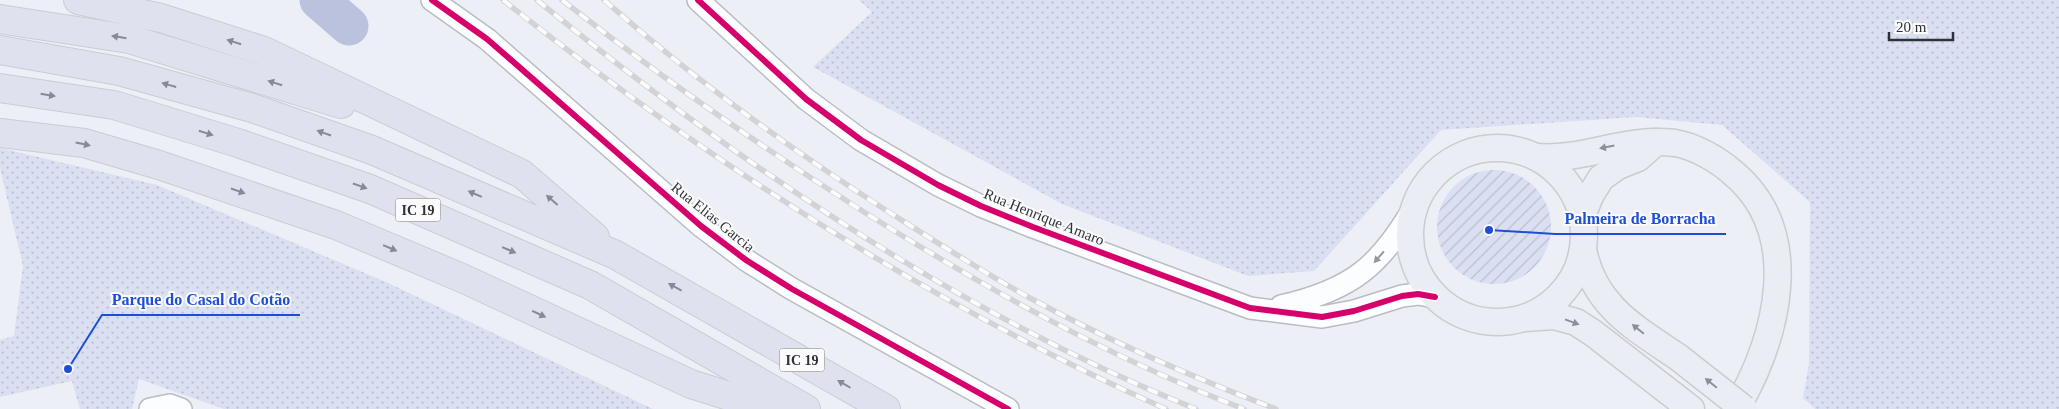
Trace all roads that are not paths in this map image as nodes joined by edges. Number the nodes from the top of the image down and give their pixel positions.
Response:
1 (78, 0) edge
2 (432, 0) edge
3 (698, 0) edge
4 (0, 19) edge
5 (0, 50) edge
6 (0, 88) edge
7 (0, 133) edge
8 (438, 135) junction
9 (1656, 142) junction
10 (1536, 157) junction
11 (1417, 202) junction
12 (1582, 216) junction
13 (1583, 249) junction
14 (616, 255) junction
15 (1435, 297) junction
16 (1266, 310) junction
17 (1524, 318) junction
18 (150, 409) edge
19 (182, 409) edge
20 (770, 409) edge
21 (806, 409) edge
22 (886, 409) edge
23 (1008, 409) edge
24 (1691, 409) edge
25 (1736, 409) edge
26 (1744, 409) edge

8 -> 1 highway
2 - 23 street, Rua Elias Garcia
3 - 16 street, Rua Henrique Amaro
8 -> 4 highway
14 -> 5 highway, IC 19
6 -> 21 highway, IC 19
7 -> 20 highway
14 -> 8 highway
9 -> 10 main road
9 - 12 main road
9 - 25 main road
10 - 11 main road
10 - 12 main road
11 - 15 main road
11 -> 16 street, Rua Henrique Amaro
12 - 13 main road
13 - 17 main road
26 -> 13 main road, bridge
22 -> 14 highway, IC 19
15 - 16 street, Rua Henrique Amaro
15 - 17 main road
17 -> 24 main road
18 - 19 street

